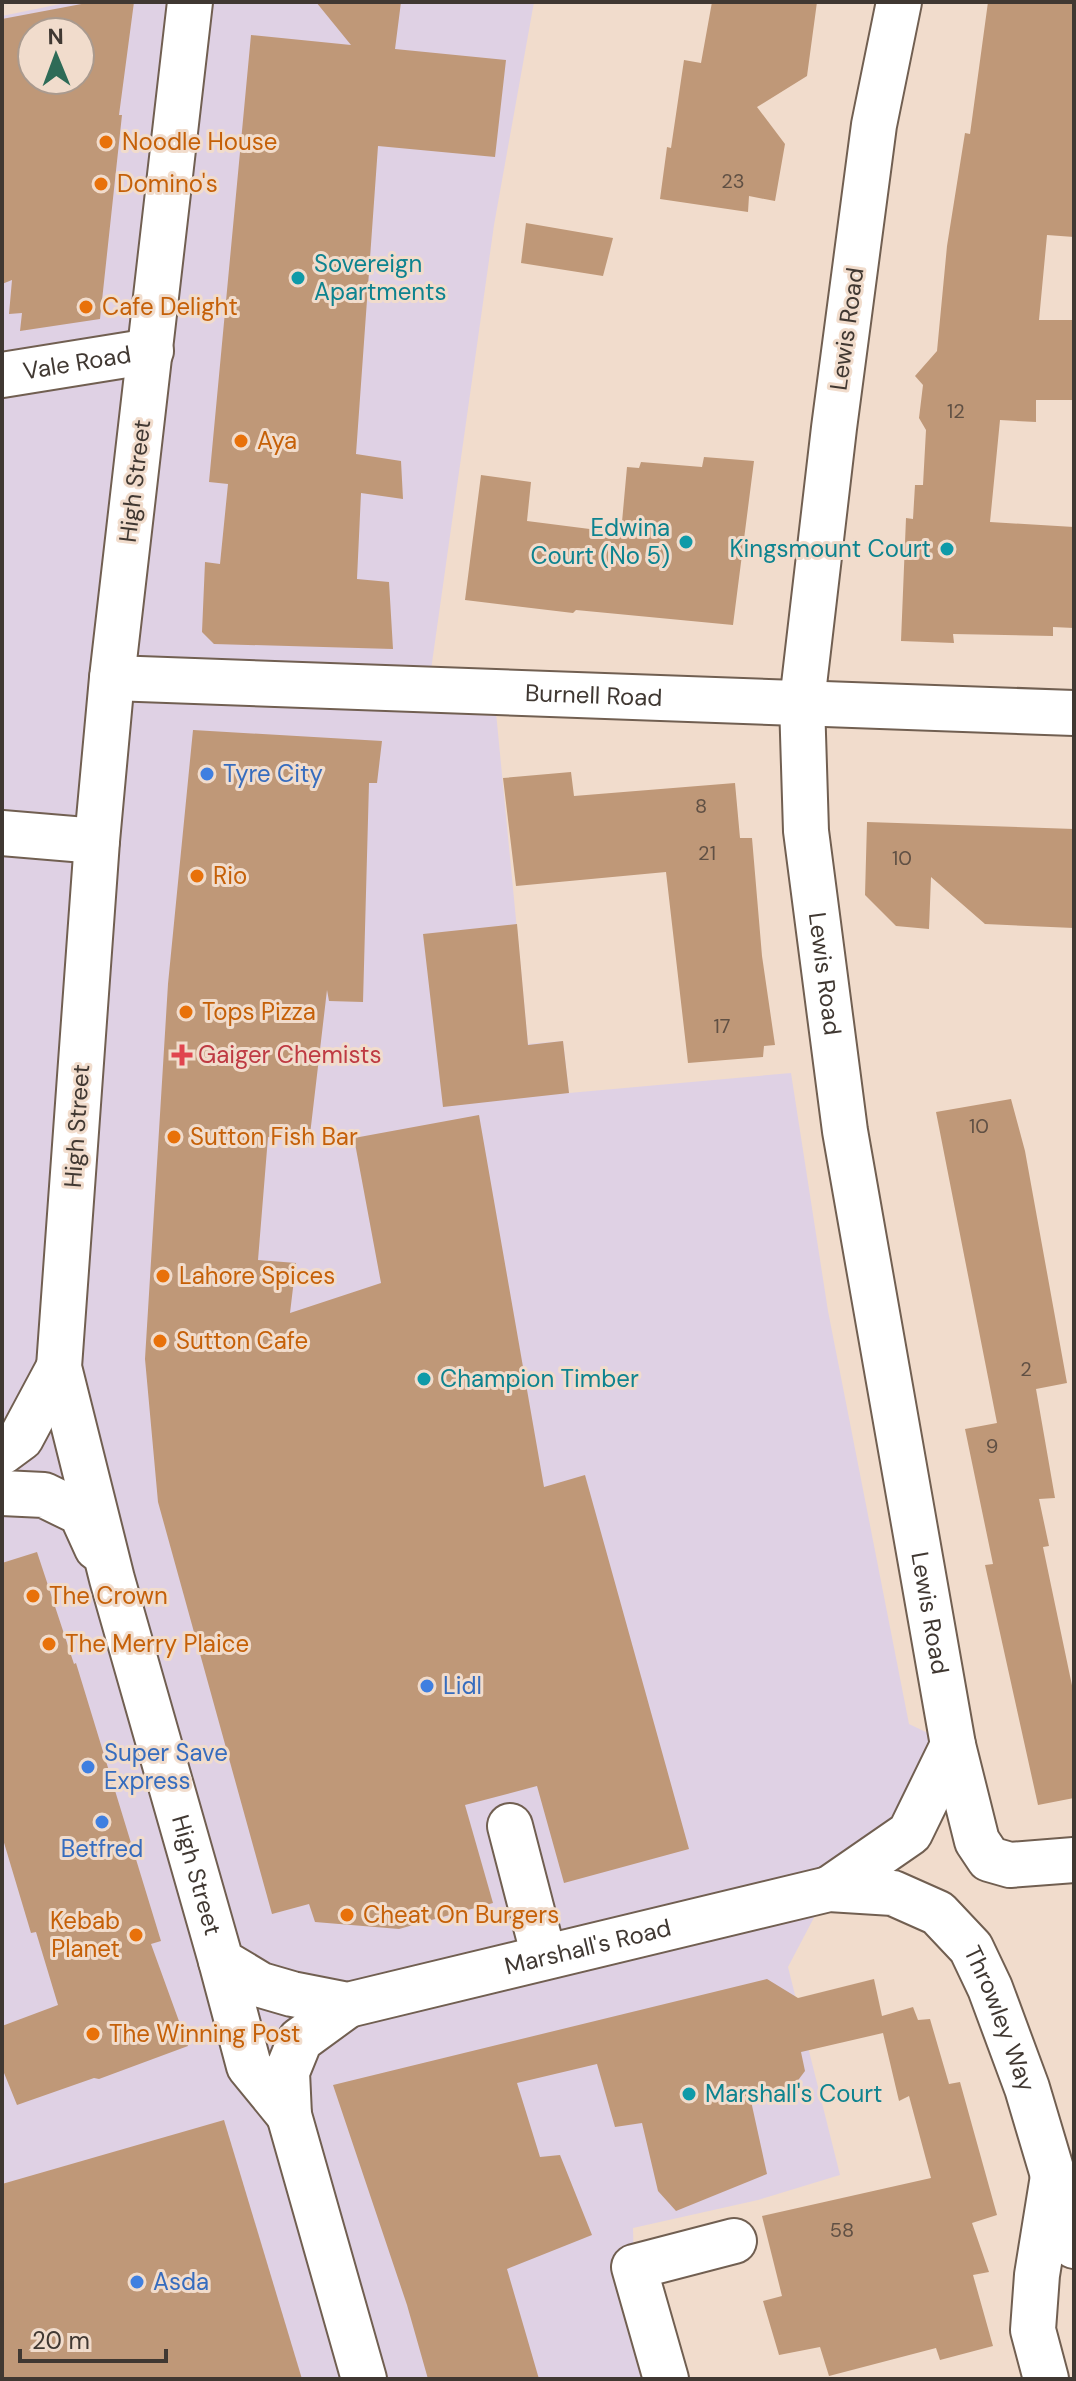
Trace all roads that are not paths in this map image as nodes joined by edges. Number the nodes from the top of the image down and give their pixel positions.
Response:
1 (190, 2) edge
2 (899, 2) edge
3 (151, 351) junction
4 (2, 375) edge
5 (112, 678) junction
6 (802, 702) junction
7 (1074, 713) edge
8 (2, 833) edge
9 (97, 841) junction
10 (59, 1367) junction
11 (2, 1452) edge
12 (2, 1493) edge
13 (112, 1579) junction
14 (953, 1745) junction
15 (510, 1826) dead end
16 (1074, 1860) edge
17 (829, 1889) junction
18 (544, 1957) junction
19 (221, 1961) junction
20 (348, 2005) junction
21 (289, 2115) junction
22 (1053, 2176) junction
23 (734, 2241) dead end
24 (1074, 2246) edge
25 (364, 2379) edge
26 (666, 2379) edge
27 (1046, 2379) edge

1 - 3 street, High Street
2 - 6 street, Lewis Road
3 - 4 street, Vale Road
3 - 5 street, High Street
5 - 6 street, Burnell Road
5 - 9 street, High Street
6 - 7 street, Burnell Road
6 - 14 street, Lewis Road
8 - 9 street
9 - 10 street, High Street
10 - 11 street
10 - 13 street, High Street
12 - 13 street
13 - 19 street, High Street
14 - 16 street, Lewis Road
14 - 17 street
15 - 18 street
17 - 18 street, Marshall's Road
17 - 22 street, Throwley Way
18 - 20 street, Marshall's Road
19 - 20 street, High Street
19 - 21 street
20 - 21 street
21 - 25 street
22 - 24 street, Throwley Way
22 - 27 street
23 - 26 street

